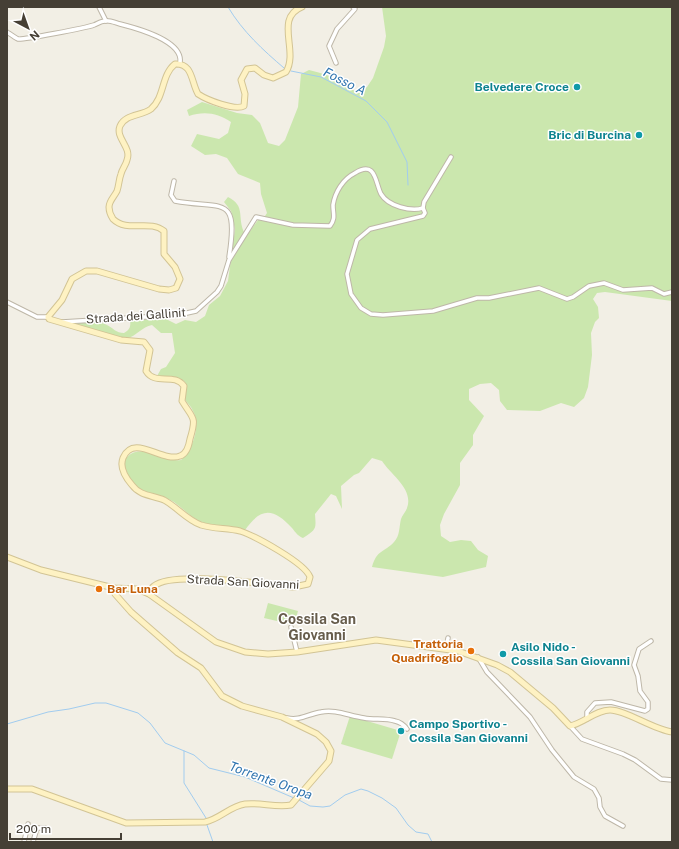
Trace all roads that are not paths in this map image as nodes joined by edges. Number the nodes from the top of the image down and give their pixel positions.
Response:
1 (99, 7) edge
2 (302, 7) edge
3 (353, 7) edge
4 (106, 21) junction
5 (7, 32) edge
6 (180, 63) junction
7 (336, 63) dead end
8 (451, 157) dead end
9 (174, 181) dead end
10 (423, 208) junction
11 (229, 260) junction
12 (672, 292) edge
13 (7, 302) edge
14 (48, 317) junction
15 (61, 322) junction
16 (7, 556) edge
17 (114, 588) junction
18 (149, 594) junction
19 (291, 627) dead end
20 (448, 638) dead end
21 (650, 641) dead end
22 (446, 648) junction
23 (297, 652) junction
24 (478, 657) junction
25 (282, 717) junction
26 (587, 719) junction
27 (570, 726) junction
28 (408, 729) dead end
29 (672, 732) edge
30 (672, 780) edge
31 (7, 789) edge
32 (28, 824) dead end
33 (623, 826) dead end
34 (45, 828) dead end
35 (24, 842) edge
36 (33, 842) edge

1 - 4 street
2 - 6 street
3 - 7 street
4 - 5 street
4 - 6 street
6 - 14 street
8 - 10 street
9 - 11 street
10 - 11 street, Strada dei Gallinit
10 - 12 street
11 - 15 street, Strada dei Gallinit
13 - 14 street
14 - 15 street, Strada San Giovanni
15 - 18 street, Strada San Giovanni
16 - 17 street
17 - 18 street
17 - 25 street
18 - 23 street
19 - 23 street
20 - 22 street
21 - 26 street
22 - 23 street
22 - 24 street
24 - 27 street
24 - 33 street
25 - 28 street
25 - 31 street
26 - 27 street
26 - 29 street
27 - 30 street
32 - 35 street
34 - 36 street

